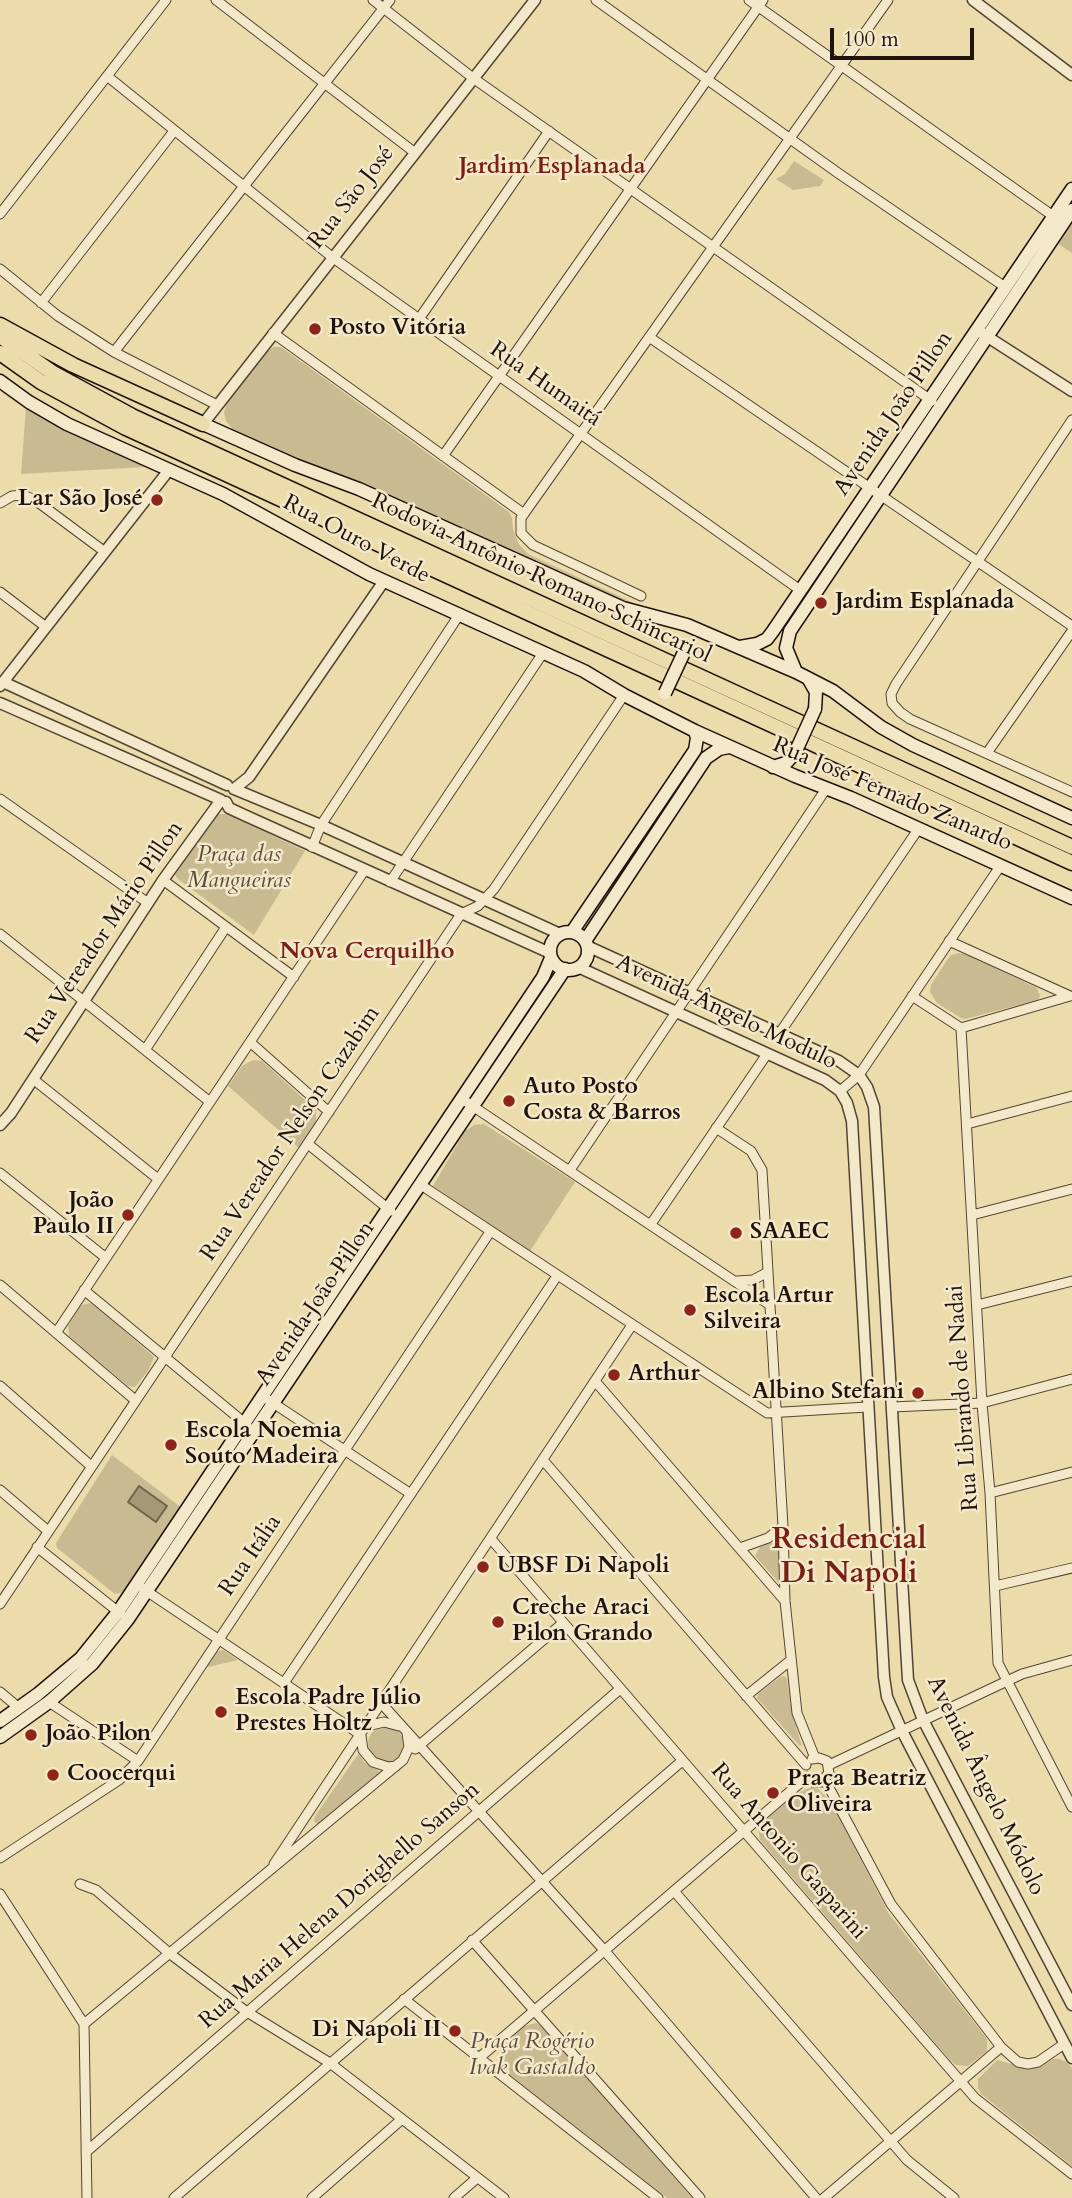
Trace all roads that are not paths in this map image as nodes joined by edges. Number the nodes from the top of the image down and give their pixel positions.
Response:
1 (166, 0) edge
2 (373, 0) edge
3 (535, 0) edge
4 (596, 0) edge
5 (749, 0) edge
6 (888, 0) edge
7 (973, 0) edge
8 (219, 1) edge
9 (761, 3) edge
10 (387, 4) edge
11 (841, 66) junction
12 (1072, 75) edge
13 (107, 76) junction
14 (473, 78) junction
15 (707, 79) junction
16 (323, 85) junction
17 (174, 131) junction
18 (549, 131) junction
19 (790, 138) junction
20 (414, 152) junction
21 (243, 187) junction
22 (630, 189) junction
23 (1072, 189) edge
24 (1072, 210) edge
25 (0, 214) edge
26 (1053, 216) junction
27 (713, 247) junction
28 (332, 257) junction
29 (0, 269) edge
30 (1005, 287) junction
31 (41, 303) junction
32 (419, 318) junction
33 (0, 324) edge
34 (273, 333) junction
35 (982, 333) junction
36 (0, 336) edge
37 (649, 337) junction
38 (114, 352) junction
39 (0, 353) edge
40 (499, 376) junction
41 (0, 382) edge
42 (1072, 391) edge
43 (935, 403) junction
44 (217, 405) junction
45 (1072, 420) edge
46 (203, 424) junction
47 (581, 434) junction
48 (443, 456) junction
49 (169, 470) junction
50 (874, 493) junction
51 (0, 503) edge
52 (524, 514) junction
53 (105, 552) junction
54 (977, 562) junction
55 (384, 581) junction
56 (800, 590) junction
57 (0, 592) edge
58 (641, 596) dead end
59 (459, 615) junction
60 (46, 627) junction
61 (1072, 629) edge
62 (711, 634) junction
63 (740, 647) junction
64 (544, 653) junction
65 (11, 672) junction
66 (802, 675) junction
67 (2, 684) edge
68 (28, 694) junction
69 (624, 695) junction
70 (0, 703) edge
71 (668, 718) junction
72 (695, 732) junction
73 (729, 747) junction
74 (987, 753) junction
75 (773, 767) junction
76 (231, 787) junction
77 (826, 789) junction
78 (1072, 792) edge
79 (0, 799) edge
80 (223, 801) junction
81 (1072, 818) edge
82 (321, 825) junction
83 (919, 828) junction
84 (313, 847) junction
85 (1072, 847) edge
86 (403, 862) junction
87 (1072, 863) edge
88 (1001, 865) junction
89 (364, 871) junction
90 (163, 880) junction
91 (390, 882) junction
92 (1072, 898) edge
93 (485, 900) junction
94 (148, 903) junction
95 (461, 914) junction
96 (226, 927) junction
97 (0, 933) edge
98 (566, 933) junction
99 (949, 941) junction
100 (586, 943) junction
101 (551, 956) junction
102 (571, 968) junction
103 (294, 976) junction
104 (689, 993) junction
105 (912, 996) junction
106 (1071, 996) edge
107 (84, 1001) junction
108 (676, 1012) junction
109 (961, 1028) junction
110 (779, 1034) junction
111 (250, 1042) junction
112 (145, 1050) junction
113 (766, 1054) junction
114 (859, 1075) junction
115 (33, 1079) junction
116 (840, 1091) junction
117 (1072, 1096) edge
118 (462, 1099) junction
119 (210, 1102) junction
120 (474, 1106) junction
121 (329, 1112) junction
122 (967, 1124) junction
123 (0, 1125) edge
124 (716, 1128) junction
125 (308, 1144) junction
126 (570, 1170) junction
127 (0, 1173) edge
128 (158, 1179) junction
129 (421, 1185) junction
130 (1072, 1189) edge
131 (389, 1209) junction
132 (972, 1215) junction
133 (400, 1217) junction
134 (651, 1224) junction
135 (490, 1232) junction
136 (106, 1258) junction
137 (768, 1272) junction
138 (557, 1276) junction
139 (734, 1280) junction
140 (1072, 1281) edge
141 (0, 1285) edge
142 (84, 1290) junction
143 (770, 1305) junction
144 (977, 1305) junction
145 (632, 1325) junction
146 (56, 1332) junction
147 (164, 1357) junction
148 (890, 1371) junction
149 (866, 1373) junction
150 (1072, 1379) edge
151 (595, 1381) junction
152 (0, 1386) edge
153 (269, 1400) junction
154 (135, 1401) junction
155 (982, 1403) junction
156 (867, 1407) junction
157 (892, 1407) junction
158 (776, 1412) junction
159 (250, 1428) junction
160 (893, 1437) junction
161 (870, 1438) junction
162 (344, 1450) junction
163 (543, 1460) junction
164 (91, 1466) junction
165 (1072, 1472) edge
166 (0, 1490) edge
167 (990, 1493) junction
168 (411, 1494) junction
169 (783, 1526) junction
170 (48, 1531) junction
171 (491, 1539) junction
172 (37, 1548) junction
173 (740, 1548) junction
174 (1072, 1568) edge
175 (995, 1586) junction
176 (142, 1588) junction
177 (2, 1597) edge
178 (785, 1601) junction
179 (123, 1616) junction
180 (563, 1623) junction
181 (218, 1639) junction
182 (791, 1660) junction
183 (1072, 1660) edge
184 (1007, 1681) junction
185 (285, 1683) junction
186 (620, 1689) junction
187 (0, 1692) edge
188 (746, 1696) junction
189 (49, 1702) junction
190 (382, 1704) junction
191 (22, 1706) junction
192 (29, 1717) junction
193 (923, 1720) junction
194 (0, 1721) edge
195 (404, 1729) junction
196 (364, 1730) junction
197 (902, 1731) junction
198 (0, 1737) edge
199 (419, 1746) junction
200 (815, 1758) junction
201 (138, 1760) junction
202 (682, 1761) junction
203 (399, 1763) junction
204 (806, 1765) junction
205 (829, 1765) junction
206 (807, 1777) junction
207 (825, 1780) junction
208 (1072, 1807) edge
209 (477, 1812) junction
210 (744, 1831) junction
211 (0, 1858) edge
212 (274, 1864) junction
213 (541, 1882) junction
214 (80, 1884) dead end
215 (674, 1891) junction
216 (0, 1894) edge
217 (472, 1940) junction
218 (604, 1951) junction
219 (169, 1953) junction
220 (404, 1999) junction
221 (1072, 2005) edge
222 (534, 2010) junction
223 (247, 2012) junction
224 (84, 2024) junction
225 (1065, 2045) junction
226 (1001, 2047) junction
227 (479, 2058) junction
228 (1072, 2058) edge
229 (330, 2063) junction
230 (961, 2081) junction
231 (402, 2119) junction
232 (890, 2142) junction
233 (86, 2152) junction
234 (1072, 2174) edge
235 (477, 2178) junction
236 (87, 2198) edge
237 (174, 2198) edge
238 (312, 2198) edge
239 (454, 2198) edge
240 (504, 2198) edge
241 (659, 2198) edge
242 (700, 2198) edge
243 (816, 2198) edge
244 (824, 2198) edge
245 (954, 2198) edge

1 - 13 street
2 - 10 street
3 - 14 street, Rua São José
4 - 15 street
5 - 9 street
6 - 11 street
7 - 12 street
8 - 16 street
9 - 11 street
9 - 15 street
10 - 14 street
10 - 16 street
11 - 19 street
11 - 26 street
13 - 17 street, Rua Humaitá
13 - 25 street
14 - 18 street
14 - 20 street, Rua São José
15 - 19 street
15 - 22 street
16 - 20 street
16 - 21 street
17 - 21 street, Rua Humaitá
17 - 31 street
18 - 22 street
18 - 32 street
19 - 27 street
19 - 30 street
20 - 28 street, Rua São José
21 - 28 street, Rua Humaitá
21 - 38 street
22 - 27 street
22 - 40 street
23 - 26 main road, Avenida João Pillon
24 - 35 main road, Avenida João Pillon
26 - 30 main road, Avenida João Pillon
27 - 37 street
27 - 43 street
28 - 32 street, Rua Humaitá
28 - 34 street, Rua São José
29 - 31 street
30 - 35 main road, Avenida João Pillon
31 - 38 street
32 - 40 street, Rua Humaitá
33 - 46 highway
34 - 44 street, Rua São José
34 - 48 street
35 - 42 street
35 - 43 main road, Avenida João Pillon
36 - 85 highway, Rodovia Antônio Romano Schincariol
37 - 47 street
37 - 50 street
38 - 44 street
39 - 87 highway, Rodovia Antônio Romano Schincariol
40 - 47 street, Rua Humaitá
40 - 48 street
41 - 49 main road, Rua Ouro Verde
43 - 50 main road, Avenida João Pillon
44 - 46 street, Rua São José
45 - 54 street
46 - 62 main road
47 - 52 street
47 - 56 street, Rua Humaitá
48 - 52 street
49 - 53 street
49 - 55 main road, Rua Ouro Verde
50 - 54 street
50 - 56 main road, Avenida João Pillon
50 - 66 main road, Avenida João Pillon
51 - 53 street
52 - 58 street
53 - 60 street
54 - 61 street
54 - 74 street
55 - 59 main road, Rua Ouro Verde
55 - 76 street
56 - 63 main road, Avenida João Pillon
57 - 60 street
59 - 64 main road, Rua Ouro Verde
59 - 82 street
60 - 65 street
61 - 74 street
62 - 63 main road
62 - 71 main road, bridge
63 - 66 main road
64 - 69 main road, Rua Ouro Verde
64 - 86 street
65 - 67 street
65 - 68 street
66 - 75 main road, bridge
66 - 81 main road
67 - 68 street
68 - 76 street
69 - 71 main road, Rua Ouro Verde
69 - 93 street, Rua Vereador Nelson Cazabim
70 - 80 street
71 - 72 main road, Rua Ouro Verde
72 - 73 main road, Rua José Fernado Zanardo
72 - 98 main road
73 - 75 main road, Rua José Fernado Zanardo
73 - 100 main road
74 - 78 street
75 - 77 main road, Rua José Fernado Zanardo
76 - 80 street, Rua Vereador Mário Pillon
76 - 82 street
77 - 83 main road, Rua José Fernado Zanardo
77 - 104 street
79 - 94 street
80 - 84 street
80 - 90 street, Rua Vereador Mário Pillon
82 - 84 street
82 - 86 street
83 - 88 main road, Rua José Fernado Zanardo
83 - 110 street
84 - 89 street
86 - 91 street
86 - 93 street
88 - 92 main road, Rua José Fernado Zanardo
88 - 99 street
89 - 91 street
89 - 103 street
90 - 94 street, Rua Vereador Mário Pillon
90 - 96 street
91 - 95 street
93 - 95 street, Rua Vereador Nelson Cazabim
93 - 98 street
94 - 107 street, Rua Vereador Mário Pillon
95 - 101 street
95 - 121 street, Rua Vereador Nelson Cazabim
96 - 103 street
96 - 112 street
97 - 107 street
98 - 100 main road
98 - 101 main road
99 - 105 street
99 - 106 street
100 - 102 main road
100 - 104 street, Avenida Ângelo Modulo
101 - 102 main road
101 - 118 main road, Avenida João Pillon
102 - 108 street, Avenida Ângelo Modulo
102 - 120 main road, Avenida João Pillon
103 - 111 street
104 - 108 street
104 - 110 street, Avenida Ângelo Modulo
105 - 109 street
105 - 114 street
106 - 109 street
107 - 112 street
107 - 115 street, Rua Vereador Mário Pillon
108 - 113 street, Avenida Ângelo Modulo
108 - 126 street
109 - 122 street, Rua Librando de Nadai
110 - 114 street, Avenida Ângelo Modulo
111 - 119 street
111 - 121 street
112 - 119 street
113 - 116 street, Avenida Ângelo Modulo
113 - 124 street
114 - 116 street
114 - 148 street, Avenida Ângelo Modulo
115 - 123 street, Rua Vereador Mário Pillon
115 - 128 street
116 - 149 street, Avenida Ângelo Modulo
117 - 122 street
118 - 120 street
118 - 131 main road, Avenida João Pillon
119 - 128 street
120 - 126 street
120 - 129 main road, Avenida João Pillon
121 - 125 street, Rua Vereador Nelson Cazabim
122 - 132 street, Rua Librando de Nadai
124 - 134 street
124 - 137 street
125 - 131 street
125 - 147 street, Rua Vereador Nelson Cazabim
126 - 134 street
127 - 136 street
128 - 136 street
129 - 133 main road, Avenida João Pillon
129 - 135 street
130 - 132 street
131 - 133 street
131 - 153 main road, Avenida João Pillon
132 - 144 street, Rua Librando de Nadai
133 - 153 main road, Avenida João Pillon
134 - 139 street
135 - 138 street
135 - 162 street, Rua Itália
136 - 142 street
137 - 139 street
137 - 143 street
138 - 145 street
138 - 168 street
139 - 143 street
140 - 144 street
141 - 146 street
142 - 146 street
142 - 147 street
143 - 158 street
144 - 155 street, Rua Librando de Nadai
145 - 151 street
145 - 158 street
146 - 154 street
147 - 154 street, Rua Vereador Nelson Cazabim
147 - 159 street
148 - 149 street
148 - 157 street, Avenida Ângelo Modulo
149 - 156 street, Avenida Ângelo Modulo
150 - 155 street
151 - 163 street
151 - 173 street
152 - 164 street
153 - 159 main road, Avenida João Pillon
153 - 162 street
154 - 164 street, Rua Vereador Nelson Cazabim
155 - 157 street
155 - 167 street, Rua Librando de Nadai
156 - 158 street
156 - 161 street, Avenida Ângelo Modulo
157 - 160 street, Avenida Ângelo Módolo
158 - 169 street
159 - 176 main road, Avenida João Pillon
160 - 161 street
160 - 193 street, Avenida Ângelo Módolo
161 - 197 street, Avenida Ângelo Modulo
162 - 168 street
162 - 181 street, Rua Itália
163 - 171 street
163 - 188 street
164 - 170 street, Rua Vereador Nelson Cazabim
165 - 167 street
166 - 170 street
167 - 175 street, Rua Librando de Nadai
168 - 185 street
169 - 173 street
169 - 178 street
170 - 172 street, Rua Vereador Nelson Cazabim
171 - 180 street, Rua Antonio Gasparini
171 - 190 street
172 - 177 street, Rua Vereador Nelson Cazabim
172 - 179 street
173 - 178 street
174 - 175 street
175 - 184 street, Rua Librando de Nadai
176 - 179 main road, Avenida João Pillon
176 - 181 street
178 - 182 street
179 - 189 main road, Avenida João Pillon
179 - 191 main road, Avenida João Pillon
180 - 186 street, Rua Antonio Gasparini
180 - 199 street
181 - 185 street
181 - 201 street, Rua Itália
182 - 188 street
182 - 200 street
183 - 184 street
184 - 193 street
184 - 208 street, Rua Librando de Nadai
185 - 196 street
186 - 202 street, Rua Antonio Gasparini
186 - 209 street, Rua Maria Helena Dorighello Sanson
187 - 191 street
188 - 204 street
189 - 192 main road, Avenida João Pillon
189 - 201 street
190 - 195 street
190 - 196 street
191 - 192 street
191 - 194 main road, Avenida João Pillon
192 - 198 main road, Avenida João Pillon
193 - 197 street
193 - 221 street, Avenida Ângelo Módolo
195 - 196 street
195 - 199 street
195 - 203 street
196 - 203 street
196 - 212 street
197 - 205 street
197 - 225 street, Avenida Ângelo Módolo
199 - 203 street
199 - 209 street
200 - 204 street
200 - 205 street
201 - 211 street, Rua Itália
202 - 210 street, Rua Antonio Gasparini
202 - 213 street
203 - 212 street
204 - 206 street
205 - 207 street
206 - 207 street
206 - 210 street
207 - 226 street
209 - 213 street
209 - 223 street, Rua Maria Helena Dorighello Sanson
210 - 215 street
210 - 230 street, Rua Antonio Gasparini
212 - 219 street
213 - 217 street
213 - 218 street
214 - 219 street
215 - 218 street
215 - 232 street
216 - 224 street
217 - 220 street
217 - 222 street
218 - 222 street
218 - 243 street
219 - 223 street
219 - 224 street
220 - 227 street
220 - 229 street
222 - 227 street
222 - 242 street
223 - 229 street
223 - 233 street, Rua Maria Helena Dorighello Sanson
224 - 233 street
225 - 226 street
225 - 228 street, Avenida Ângelo Módolo
226 - 230 street
227 - 241 street
229 - 231 street
229 - 237 street
230 - 232 street
230 - 234 street, Rua Antonio Gasparini
231 - 235 street
231 - 238 street
232 - 244 street
232 - 245 street
233 - 236 street
235 - 239 street
235 - 240 street

